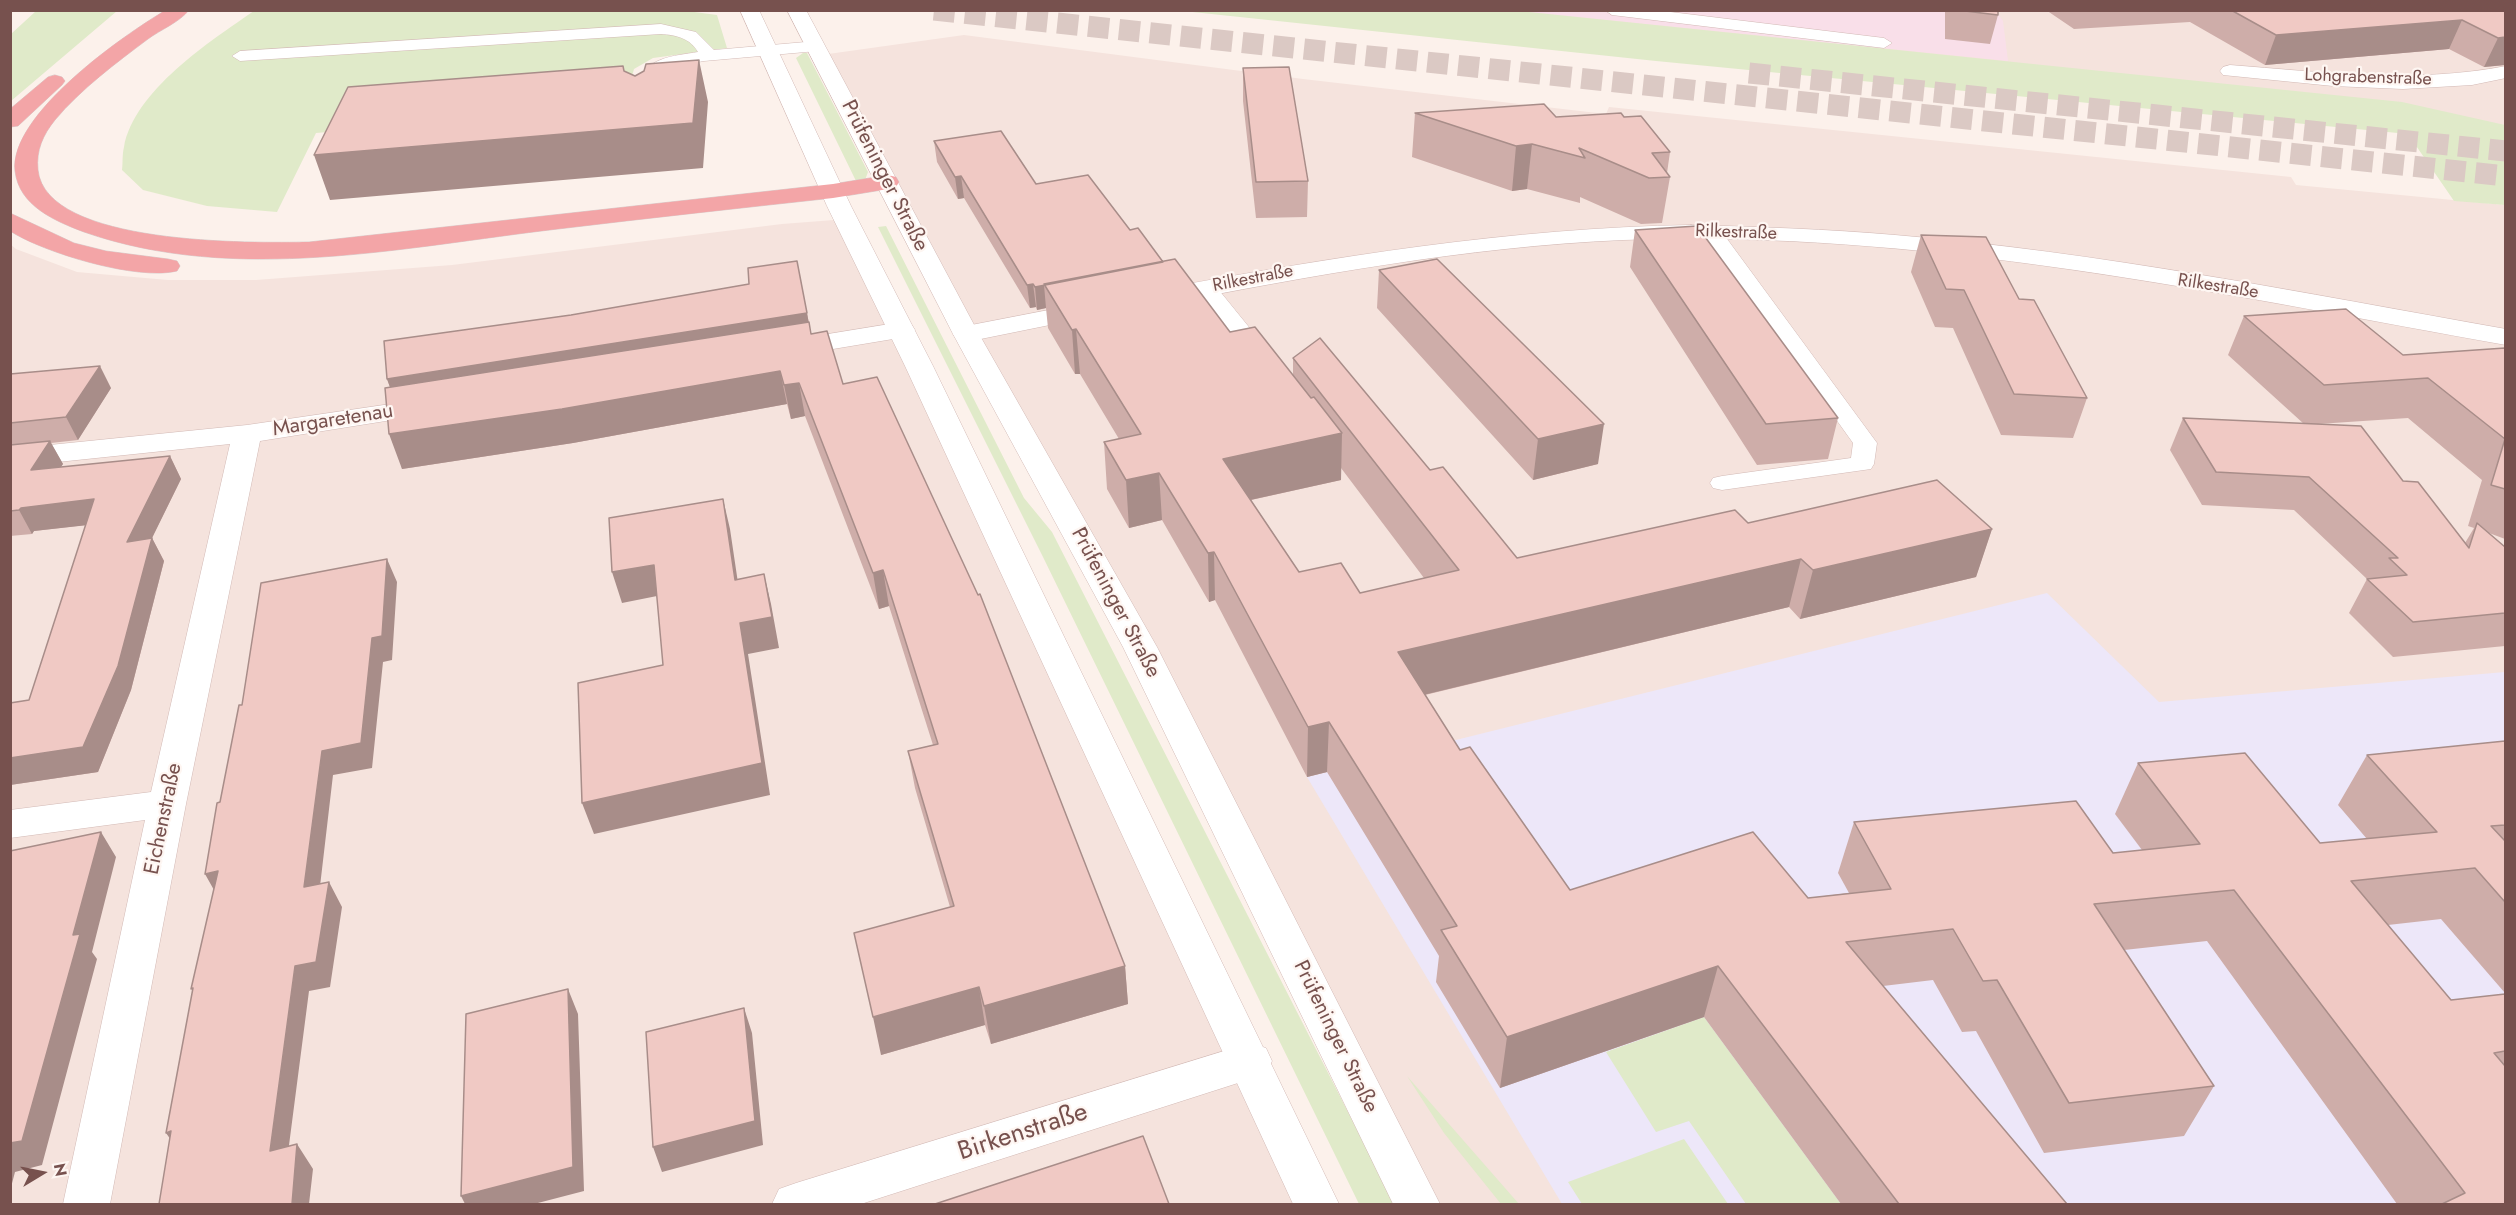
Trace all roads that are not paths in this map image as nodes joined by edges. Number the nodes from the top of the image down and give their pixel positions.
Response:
1 (180, 10) edge
2 (749, 10) edge
3 (796, 10) edge
4 (1611, 10) edge
5 (105, 38) dead end
6 (1884, 43) dead end
7 (817, 46) junction
8 (767, 52) junction
9 (240, 56) dead end
10 (709, 57) junction
11 (2230, 71) dead end
12 (2505, 72) edge
13 (645, 102) edge
14 (10, 121) edge
15 (890, 188) junction
16 (836, 198) junction
17 (10, 220) edge
18 (1712, 232) junction
19 (1207, 288) junction
20 (902, 330) junction
21 (966, 334) junction
22 (2505, 337) edge
23 (1248, 342) edge
24 (761, 354) edge
25 (456, 403) edge
26 (247, 434) junction
27 (10, 458) edge
28 (1722, 483) dead end
29 (167, 804) junction
30 (10, 824) edge
31 (1250, 1061) junction
32 (86, 1204) edge
33 (796, 1204) edge
34 (1316, 1204) edge
35 (1417, 1204) edge

1 - 16 highway
2 - 8 street
3 - 7 street, Prüfeninger Straße
4 - 6 lane
5 - 14 highway
7 - 8 lane
7 - 15 street, Prüfeninger Straße
8 - 10 lane
8 - 16 street
9 - 10 lane
10 - 13 lane
11 - 12 street, Lohgrabenstraße
15 - 16 highway
15 - 21 street, Prüfeninger Straße
16 - 17 highway
16 - 20 street
18 - 19 street, Rilkestraße
18 - 22 street, Rilkestraße
18 - 28 lane
19 - 21 street, Rilkestraße
19 - 23 lane
20 - 24 street
20 - 31 street
21 - 35 street, Prüfeninger Straße
25 - 26 street, Margaretenau
26 - 27 street, Margaretenau
26 - 29 street, Eichenstraße
29 - 30 street
29 - 32 street, Eichenstraße
31 - 33 street, Birkenstraße
31 - 34 street

